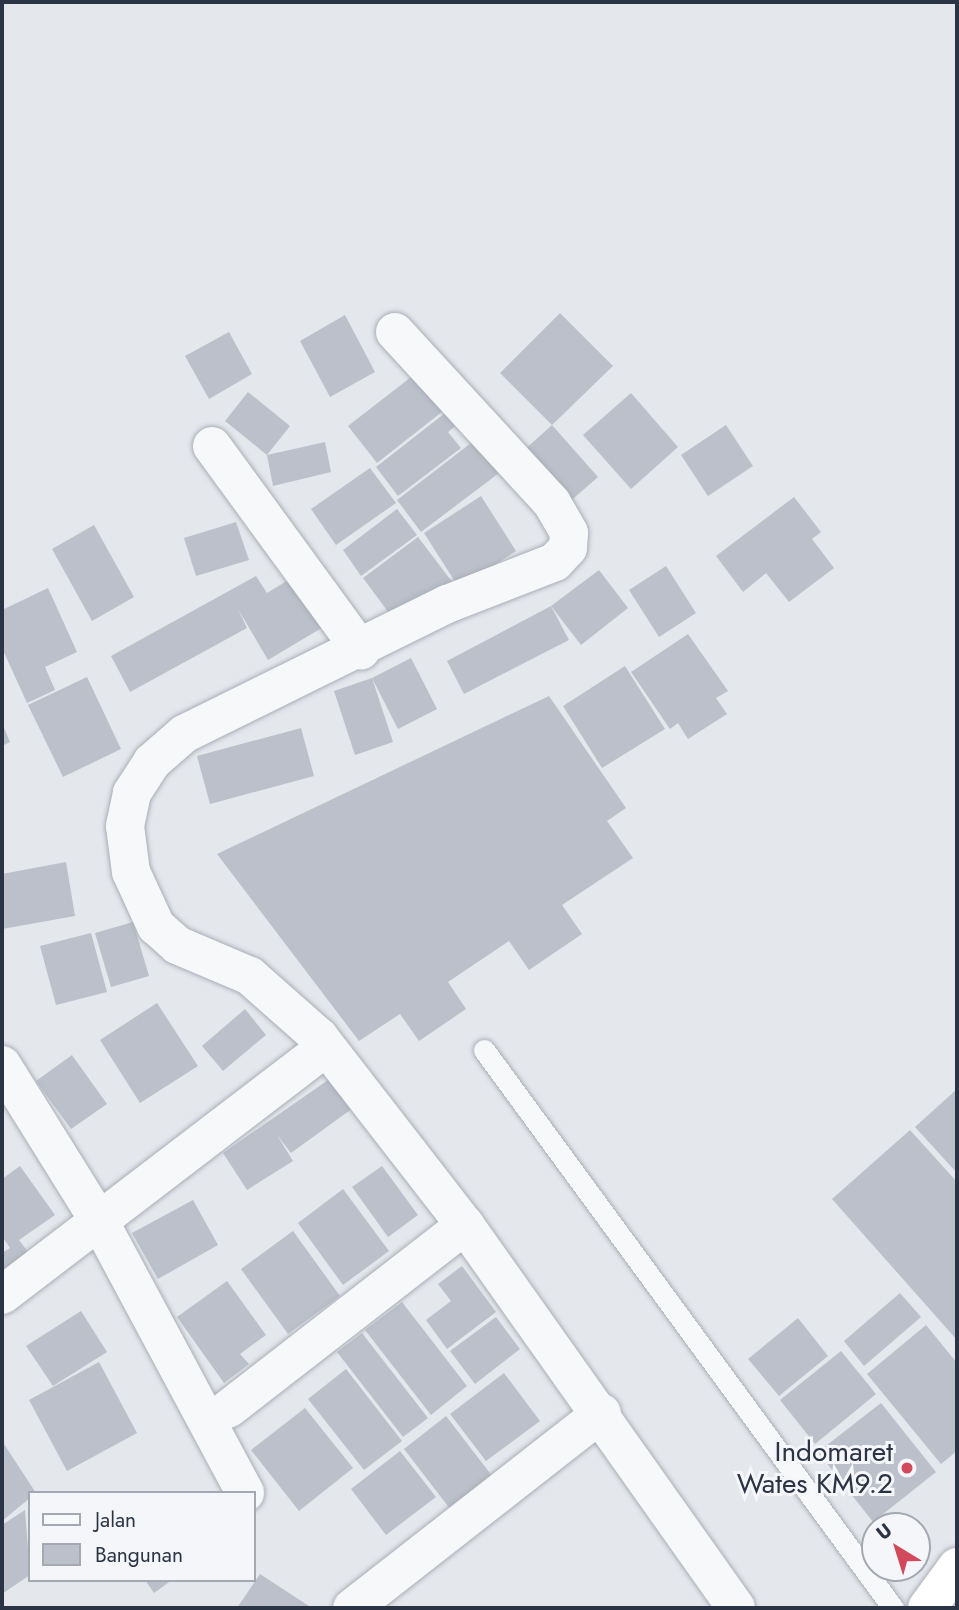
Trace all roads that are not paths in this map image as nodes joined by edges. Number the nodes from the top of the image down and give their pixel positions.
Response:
1 (395, 332) dead end
2 (212, 446) dead end
3 (361, 650) junction
4 (326, 1047) junction
5 (484, 1050) dead end
6 (2, 1065) edge
7 (101, 1224) junction
8 (465, 1224) junction
9 (2, 1295) edge
10 (229, 1409) dead end
11 (602, 1413) junction
12 (244, 1491) edge
13 (957, 1567) edge
14 (352, 1608) edge
15 (736, 1608) edge
16 (893, 1608) edge
17 (927, 1608) edge

1 - 3 street
2 - 3 street
3 - 4 street
4 - 7 street
4 - 8 street
5 - 16 lane
6 - 7 street
7 - 9 street
7 - 12 street
8 - 10 street
8 - 11 street
11 - 14 street
11 - 15 street
13 - 17 highway

